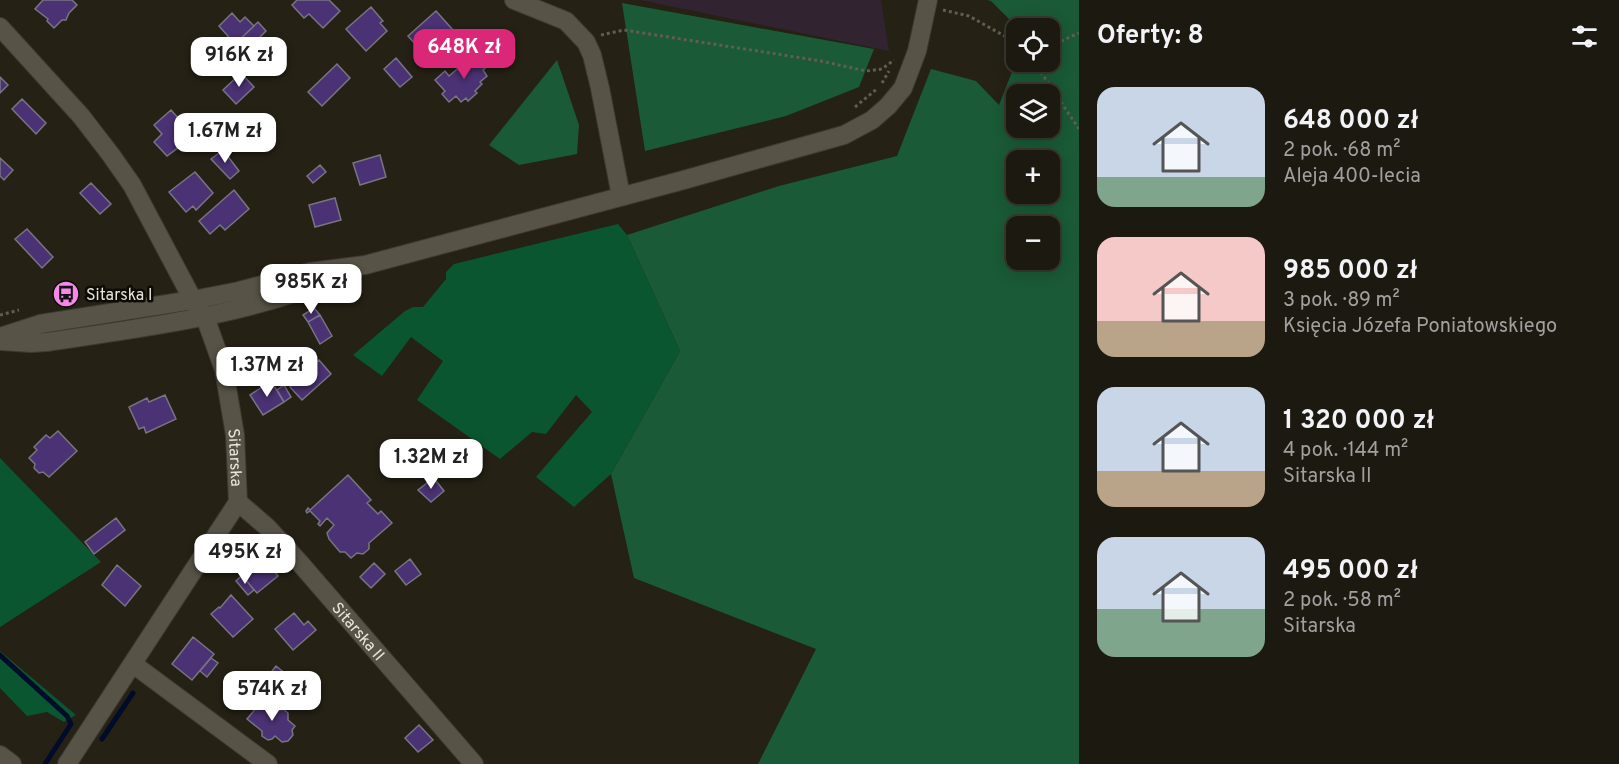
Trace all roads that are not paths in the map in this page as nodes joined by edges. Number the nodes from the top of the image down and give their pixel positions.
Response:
1 (514, 0) edge
2 (927, 3) edge
3 (0, 27) edge
4 (621, 196) junction
5 (365, 265) junction
6 (193, 300) junction
7 (205, 317) junction
8 (0, 339) edge
9 (238, 502) junction
10 (133, 664) junction
11 (0, 755) edge
12 (12, 764) edge
13 (67, 764) edge
14 (268, 764) edge
15 (474, 764) edge

1 - 4 street
2 - 4 street
3 - 6 street, Sitarska
4 - 5 street
5 - 6 street
5 - 7 street
6 - 7 street, Sitarska
6 - 8 street
7 - 8 street
7 - 9 street, Sitarska
9 - 10 street, Sitarska
9 - 15 street, Sitarska II
10 - 13 street, Sitarska
10 - 14 street
11 - 12 street

